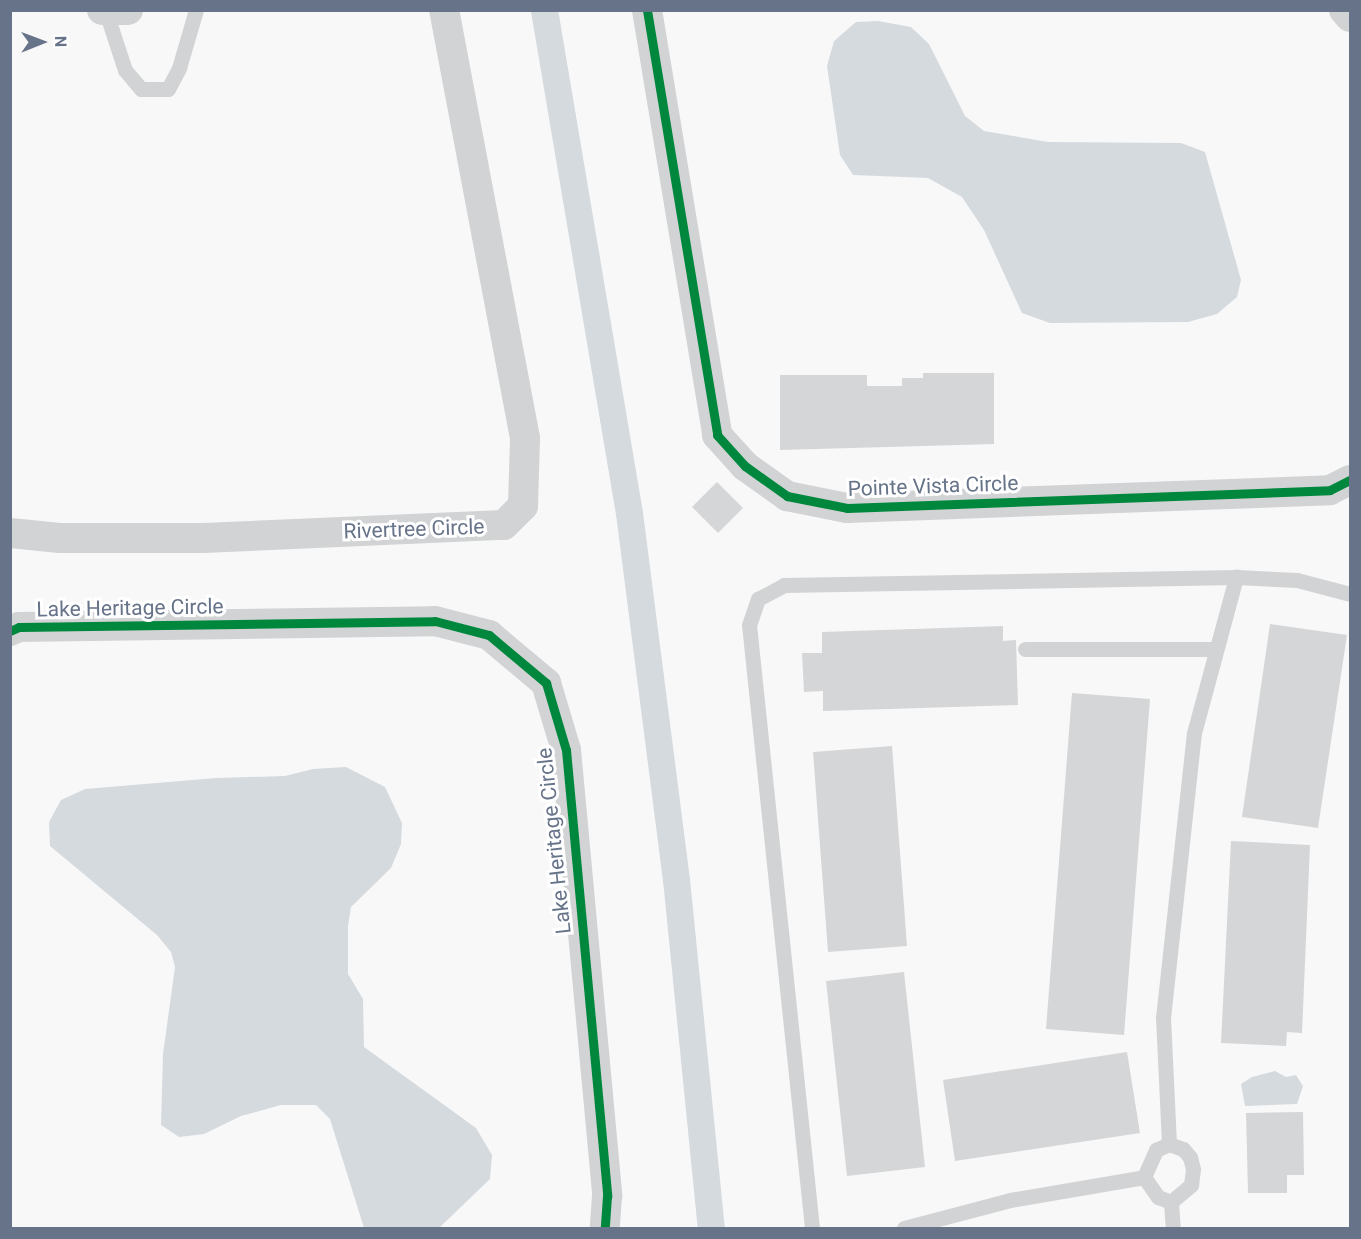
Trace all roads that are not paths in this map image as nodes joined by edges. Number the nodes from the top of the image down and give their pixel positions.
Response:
1 (196, 10) edge
2 (444, 10) edge
3 (647, 10) edge
4 (1344, 10) edge
5 (112, 11) edge
6 (1350, 17) edge
7 (1350, 480) edge
8 (10, 533) edge
9 (1236, 577) junction
10 (1350, 594) edge
11 (10, 631) edge
12 (1025, 649) dead end
13 (1216, 649) junction
14 (1169, 1144) junction
15 (1144, 1177) junction
16 (1171, 1202) junction
17 (605, 1228) edge
18 (812, 1228) edge
19 (904, 1228) edge
20 (1173, 1228) edge

1 - 5 lane
2 - 8 street, Rivertree Circle
3 - 7 street, Pointe Vista Circle
4 - 6 street
9 - 10 lane
9 - 13 lane
9 - 18 lane
11 - 17 street, Lake Heritage Circle
12 - 13 lane
13 - 14 lane
14 - 15 lane
14 - 16 lane
15 - 16 lane
15 - 19 lane
16 - 20 lane

